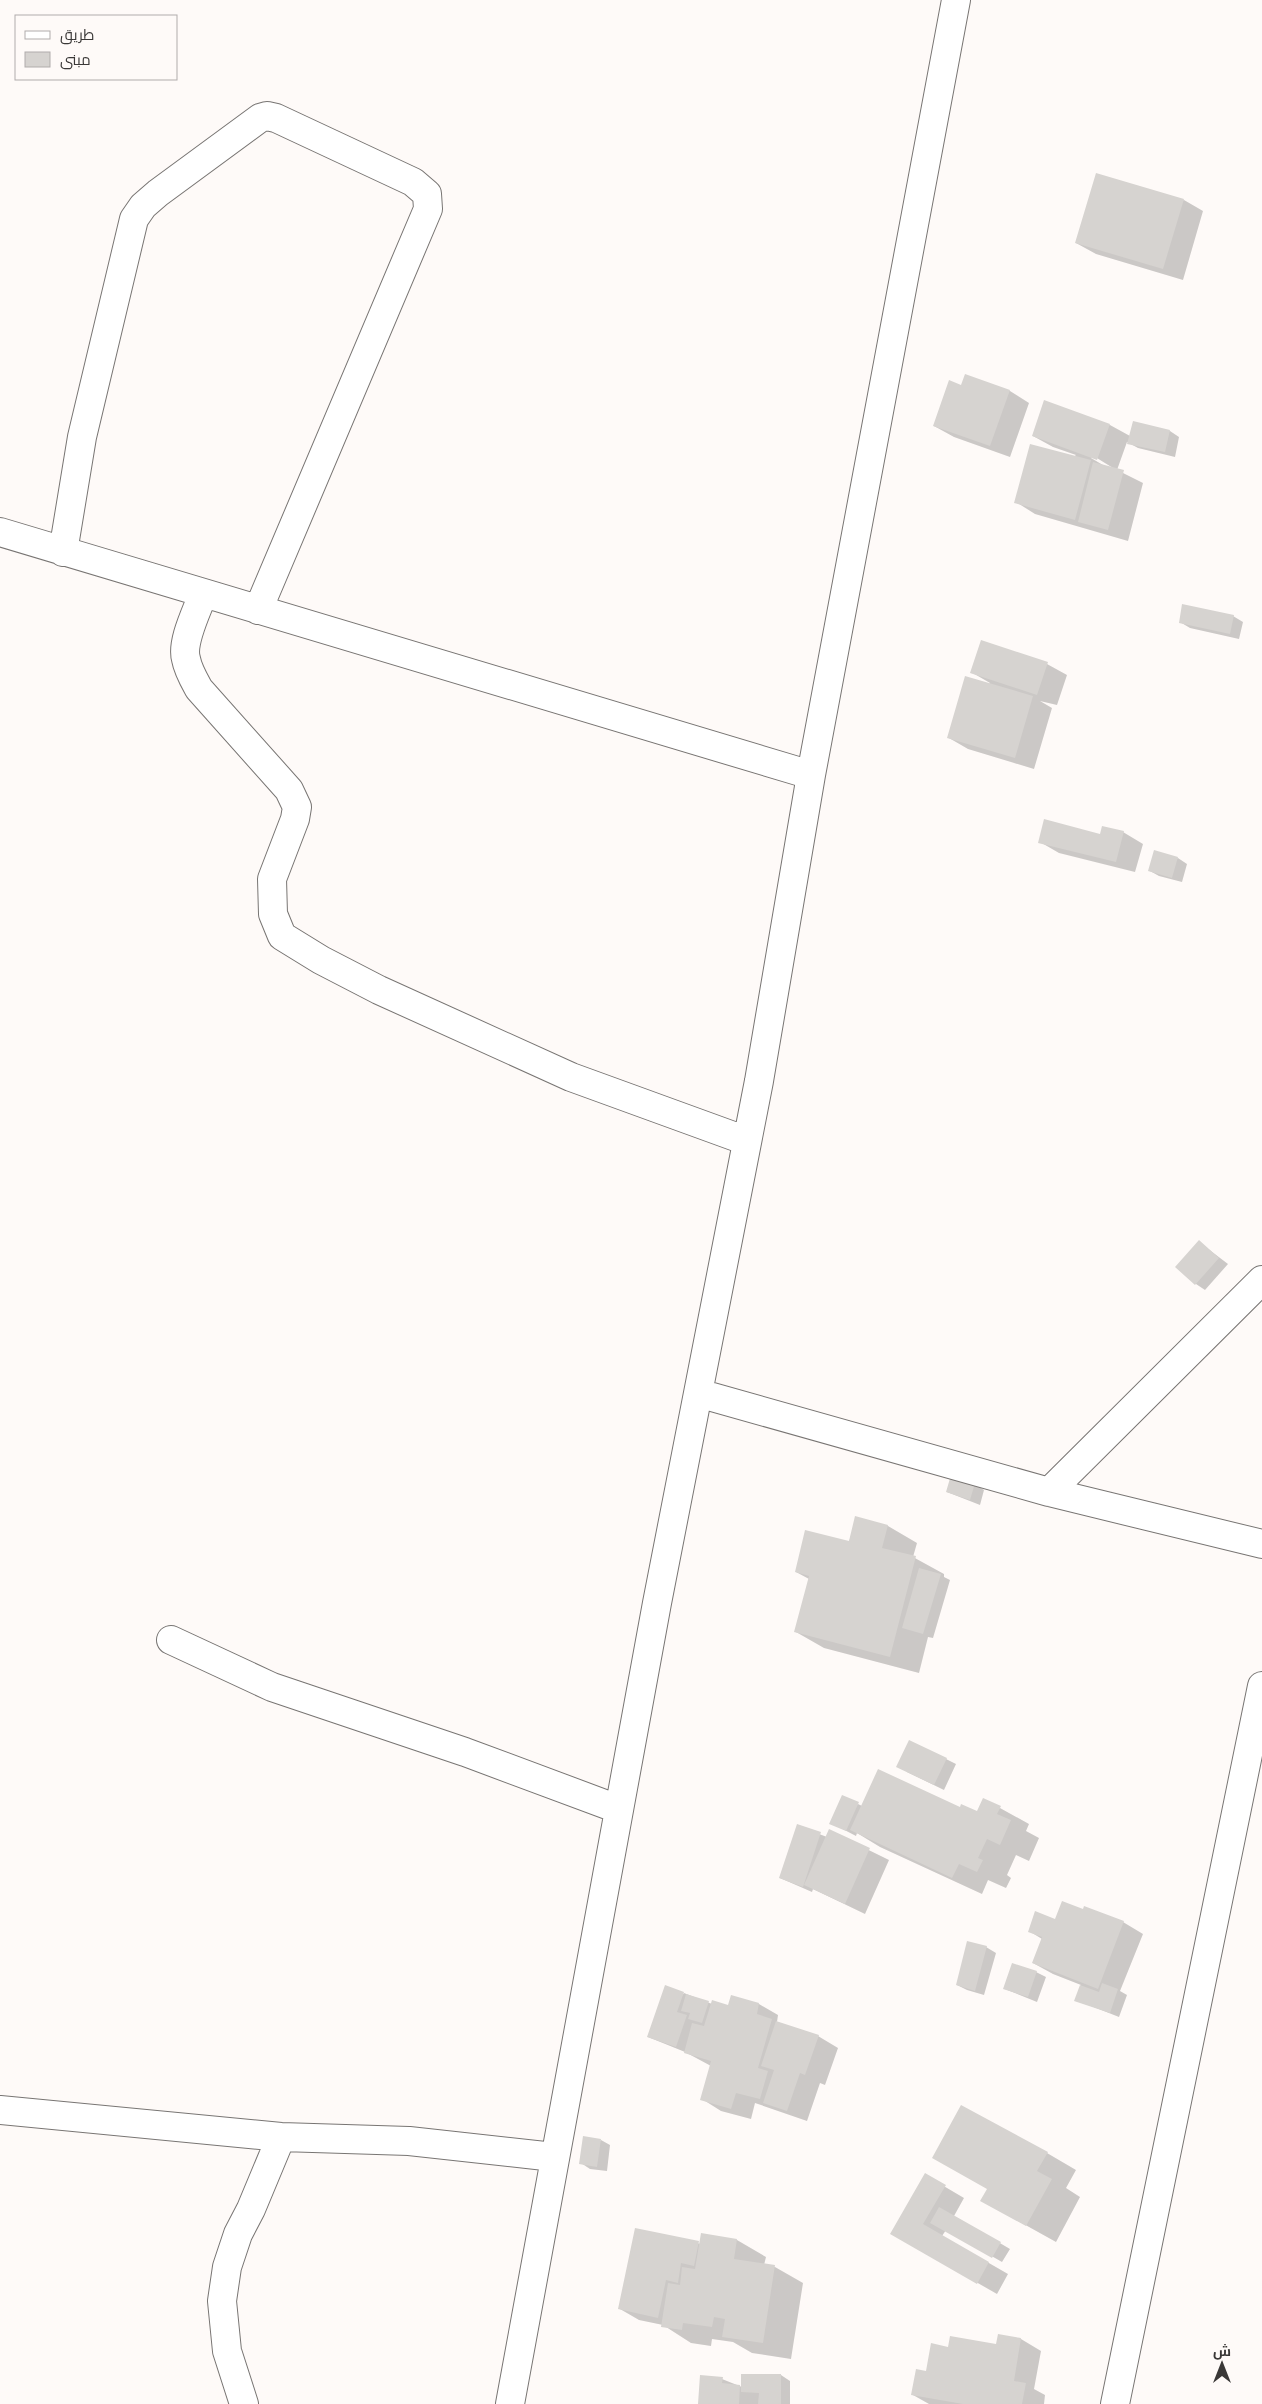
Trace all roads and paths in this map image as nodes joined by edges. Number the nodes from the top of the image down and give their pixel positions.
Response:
1 (956, 0) edge
2 (0, 532) edge
3 (63, 552) junction
4 (203, 594) junction
5 (258, 610) junction
6 (811, 775) junction
7 (747, 1141) junction
8 (1262, 1280) edge
9 (698, 1393) junction
10 (1050, 1492) junction
11 (1262, 1544) edge
12 (171, 1640) dead end
13 (1262, 1686) edge
14 (618, 1809) junction
15 (0, 2110) edge
16 (281, 2137) junction
17 (554, 2157) junction
18 (244, 2404) edge
19 (510, 2404) edge
20 (1115, 2404) edge

1 - 6 street
2 - 3 street
3 - 4 street
3 - 5 street
4 - 5 street
4 - 7 street
5 - 6 street
6 - 7 street
7 - 9 street
8 - 10 street
9 - 10 street
9 - 14 street
10 - 11 street
12 - 14 street
13 - 20 street
14 - 17 street
15 - 16 street
16 - 17 street
16 - 18 street
17 - 19 street

